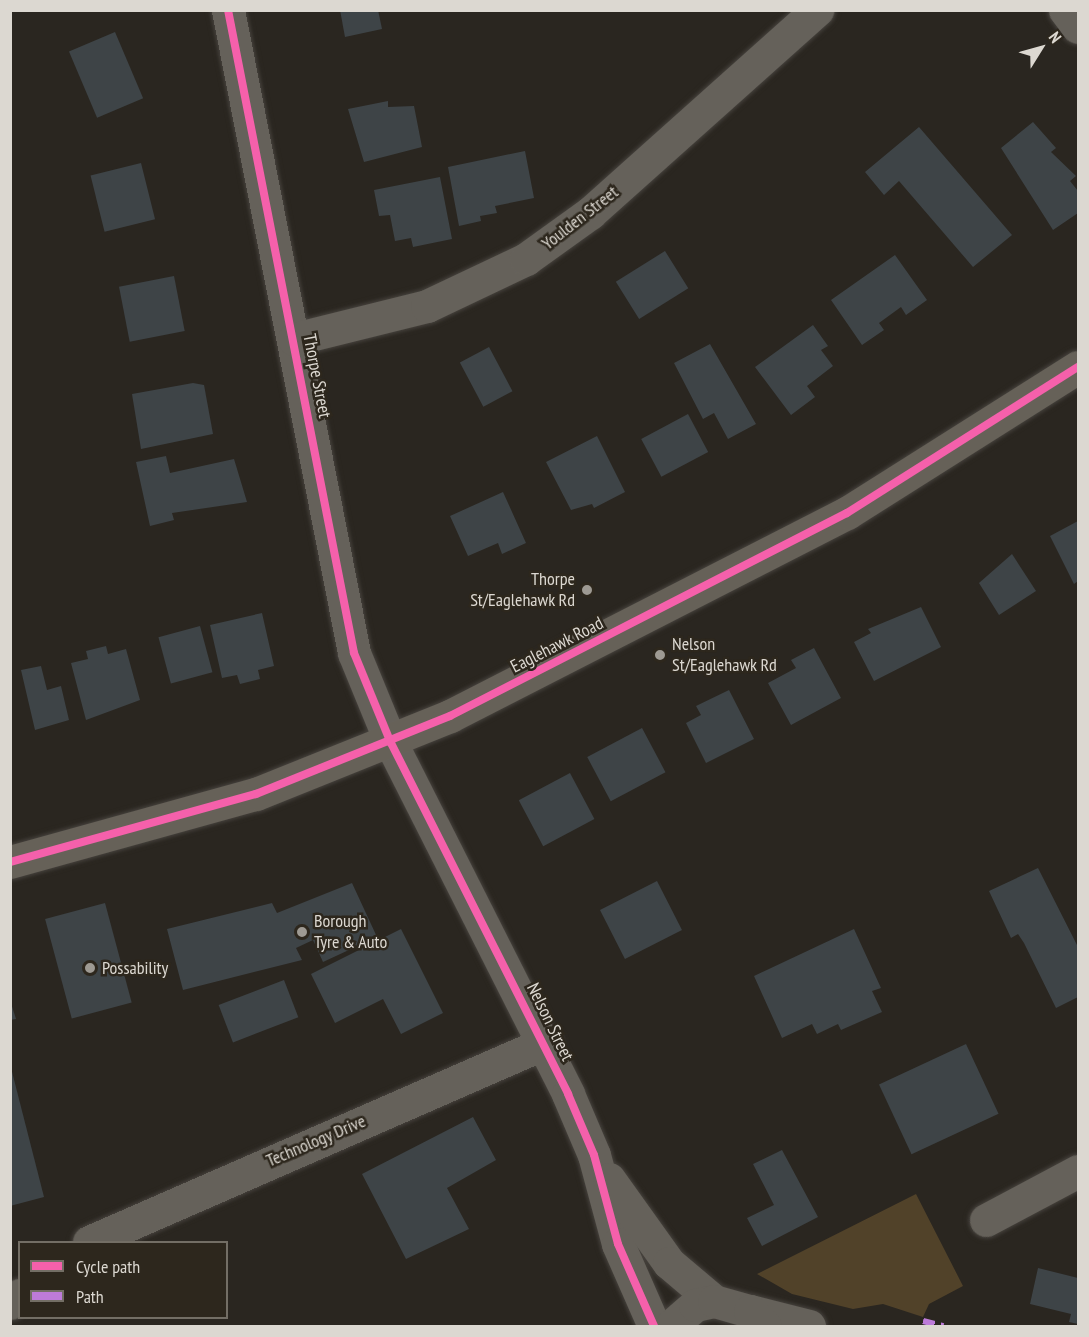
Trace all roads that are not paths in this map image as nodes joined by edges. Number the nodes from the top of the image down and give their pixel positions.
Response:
1 (228, 10) edge
2 (817, 10) edge
3 (1065, 10) edge
4 (1078, 27) edge
5 (294, 339) junction
6 (1078, 367) edge
7 (391, 743) junction
8 (10, 862) edge
9 (544, 1042) junction
10 (594, 1155) junction
11 (1078, 1171) edge
12 (986, 1220) dead end
13 (91, 1241) edge
14 (714, 1301) junction
15 (758, 1319) edge
16 (654, 1326) edge
17 (671, 1326) edge
18 (809, 1326) edge

1 - 5 street, Thorpe Street
2 - 5 street, Youlden Street
3 - 4 street
5 - 7 street, Thorpe Street
6 - 7 main road, Eaglehawk Road
7 - 8 main road, Eaglehawk Road
7 - 9 street, Nelson Street
9 - 10 street, Nelson Street
9 - 13 street, Technology Drive
10 - 14 street, Nelson Street
10 - 16 street, Nelson Street
11 - 12 street
14 - 15 street
14 - 17 street
15 - 18 street

